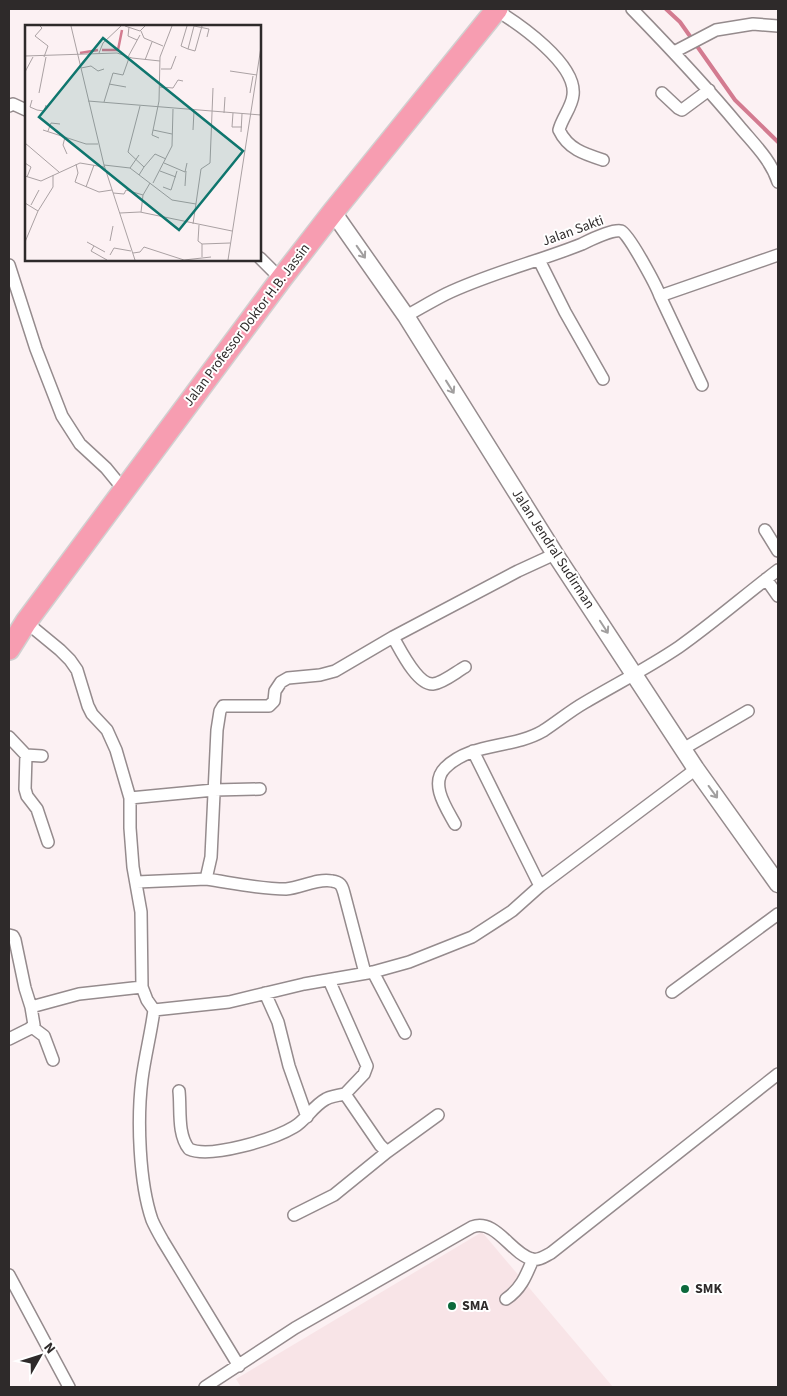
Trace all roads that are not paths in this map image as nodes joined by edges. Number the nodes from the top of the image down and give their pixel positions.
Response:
1 (496, 9) edge
2 (632, 9) edge
3 (778, 26) edge
4 (674, 52) junction
5 (709, 90) junction
6 (662, 92) dead end
7 (9, 106) edge
8 (25, 110) edge
9 (603, 160) dead end
10 (778, 182) edge
11 (333, 212) junction
12 (778, 255) edge
13 (261, 259) edge
14 (539, 260) junction
15 (9, 264) edge
16 (281, 279) junction
17 (660, 296) junction
18 (406, 316) junction
19 (603, 380) dead end
20 (702, 385) dead end
21 (124, 490) junction
22 (765, 530) dead end
23 (778, 551) edge
24 (555, 554) junction
25 (778, 570) edge
26 (766, 579) junction
27 (778, 596) edge
28 (15, 633) edge
29 (393, 637) junction
30 (465, 667) dead end
31 (635, 675) junction
32 (748, 712) dead end
33 (9, 737) edge
34 (683, 749) junction
35 (473, 751) junction
36 (26, 755) junction
37 (42, 756) dead end
38 (696, 769) junction
39 (260, 789) dead end
40 (214, 790) junction
41 (130, 798) junction
42 (455, 824) dead end
43 (48, 842) dead end
44 (206, 879) junction
45 (137, 882) junction
46 (778, 884) edge
47 (540, 886) junction
48 (778, 914) edge
49 (9, 935) edge
50 (369, 972) junction
51 (329, 980) junction
52 (142, 987) junction
53 (672, 992) dead end
54 (265, 993) junction
55 (31, 1007) junction
56 (154, 1010) junction
57 (32, 1027) junction
58 (405, 1033) dead end
59 (9, 1039) edge
60 (53, 1060) dead end
61 (778, 1074) edge
62 (179, 1091) dead end
63 (345, 1094) junction
64 (438, 1115) dead end
65 (306, 1117) junction
66 (387, 1152) junction
67 (294, 1215) dead end
68 (533, 1259) junction
69 (9, 1275) edge
70 (506, 1299) dead end
71 (239, 1366) junction
72 (69, 1387) edge
73 (205, 1387) edge

1 - 9 street
1 - 11 highway, Jalan Professor Doktor H.B. Jassin
2 - 4 street
3 - 4 street
4 - 5 street
5 - 6 street
5 - 10 street
7 - 8 street
11 - 16 highway, Jalan Professor Doktor H.B. Jassin
11 -> 18 street, Jalan Jendral Sudirman
12 - 17 street
13 - 16 street
14 - 17 street, Jalan Sakti
14 - 18 street, Jalan Sakti
14 - 19 street
15 - 21 street
16 - 21 highway, Jalan Professor Doktor H.B. Jassin
17 - 20 street
18 -> 24 street, Jalan Jendral Sudirman
21 - 28 highway, Jalan Professor Doktor H.B. Jassin
22 - 23 street
24 - 29 street
24 -> 31 street, Jalan Jendral Sudirman
25 - 26 street
26 - 27 street
26 - 31 street
28 - 41 street
29 - 30 street
29 - 40 street
31 - 34 street, Jalan Jendral Sudirman
31 - 35 street
32 - 34 street
33 - 36 street
34 - 38 street, Jalan Jendral Sudirman
35 - 42 street
35 - 47 street
36 - 37 street
36 - 43 street
38 -> 46 street, Jalan Jendral Sudirman
38 - 47 street
39 - 40 street
40 - 41 street
40 - 44 street
41 - 45 street
44 - 45 street
44 - 50 street
45 - 52 street
47 - 50 street
48 - 53 street
49 - 55 street
50 - 51 street
50 - 58 street
51 - 54 street
51 - 63 street
52 - 55 street
52 - 56 street
54 - 56 street
54 - 65 street
55 - 57 street
56 - 71 street
57 - 59 street
57 - 60 street
61 - 68 street
62 - 65 street
63 - 65 street
63 - 66 street
64 - 66 street
66 - 67 street
68 - 70 street
68 - 71 street
69 - 72 street
71 - 73 street

